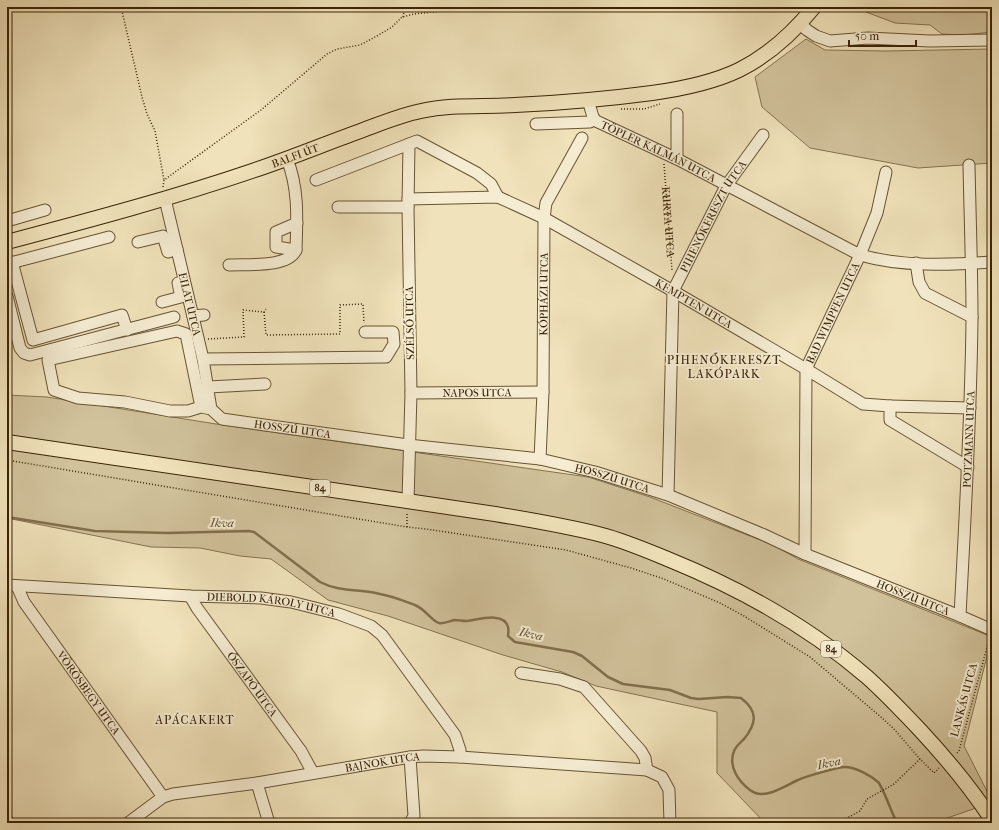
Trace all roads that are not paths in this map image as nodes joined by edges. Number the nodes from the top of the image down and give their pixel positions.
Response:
1 (814, 7) edge
2 (800, 24) junction
3 (992, 40) edge
4 (588, 100) junction
5 (677, 114) dead end
6 (592, 120) junction
7 (536, 124) dead end
8 (763, 135) dead end
9 (582, 138) dead end
10 (409, 144) junction
11 (287, 159) junction
12 (677, 159) junction
13 (969, 165) dead end
14 (886, 172) dead end
15 (316, 180) dead end
16 (726, 186) junction
17 (498, 197) junction
18 (165, 199) junction
19 (408, 203) junction
20 (338, 207) dead end
21 (45, 210) dead end
22 (544, 218) junction
23 (7, 221) edge
24 (297, 223) junction
25 (109, 237) dead end
26 (7, 242) edge
27 (138, 242) dead end
28 (177, 249) junction
29 (296, 250) junction
30 (860, 255) junction
31 (992, 262) edge
32 (9, 263) edge
33 (916, 263) junction
34 (970, 263) junction
35 (229, 265) dead end
36 (184, 278) junction
37 (673, 291) junction
38 (7, 296) edge
39 (162, 302) dead end
40 (972, 317) junction
41 (174, 318) dead end
42 (127, 330) junction
43 (365, 332) dead end
44 (203, 359) junction
45 (806, 369) junction
46 (265, 384) dead end
47 (208, 387) junction
48 (543, 392) junction
49 (411, 393) junction
50 (890, 406) junction
51 (206, 408) junction
52 (970, 408) junction
53 (7, 442) edge
54 (408, 445) junction
55 (540, 460) junction
56 (968, 467) junction
57 (668, 495) junction
58 (408, 501) junction
59 (805, 554) junction
60 (12, 586) edge
61 (190, 596) junction
62 (960, 616) junction
63 (992, 630) edge
64 (521, 673) dead end
65 (410, 757) junction
66 (460, 757) junction
67 (647, 770) junction
68 (313, 773) junction
69 (257, 782) junction
70 (163, 797) junction
71 (7, 820) edge
72 (992, 820) edge
73 (8, 823) edge
74 (128, 823) edge
75 (269, 823) edge
76 (410, 823) edge
77 (670, 823) edge

1 - 2 main road, BALFI ÚT
2 - 3 street
2 - 4 main road, BALFI ÚT
4 - 6 street, TÖPLER KÁLMÁN UTCA
4 - 11 main road, BALFI ÚT
5 - 12 street
6 - 7 street, TÖPLER KÁLMÁN UTCA
6 - 12 street, TÖPLER KÁLMÁN UTCA
8 - 16 street, PIHENŐKERESZT UTCA
9 - 22 street, KÓPHÁZI UTCA
10 - 15 street
10 - 17 street
10 - 19 street, SZÉLSŐ UTCA
11 - 18 main road, BALFI ÚT
11 - 24 street
12 - 16 street, TÖPLER KÁLMÁN UTCA
13 - 34 street, POTZMANN UTCA
14 - 30 street, BAD WIMPFEN UTCA
16 - 30 street, TÖPLER KÁLMÁN UTCA
16 - 37 street, PIHENŐKERESZT UTCA
17 - 19 street, KEMPTEN UTCA
17 - 22 street, KEMPTEN UTCA
18 - 26 main road, BALFI ÚT
18 - 28 street, EILAT UTCA
19 - 20 street, KEMPTEN UTCA
19 - 49 street, SZÉLSŐ UTCA
21 - 23 street
22 - 37 street, KEMPTEN UTCA
22 - 48 street, KÓPHÁZI UTCA
24 - 29 street
24 - 29 street
25 - 32 street
27 - 28 street
28 - 36 street, EILAT UTCA
29 - 35 street
30 - 33 street, TÖPLER KÁLMÁN UTCA
30 - 45 street, BAD WIMPFEN UTCA
31 - 34 street, TÖPLER KÁLMÁN UTCA
32 - 42 street
33 - 34 street, TÖPLER KÁLMÁN UTCA
33 - 40 street
34 - 40 street, POTZMANN UTCA
36 - 39 street
36 - 44 street, EILAT UTCA
37 - 45 street, KEMPTEN UTCA
37 - 57 street, PIHENŐKERESZT UTCA
38 - 42 street
40 - 52 street, POTZMANN UTCA
41 - 42 street
43 - 44 street, SZÉLSŐ UTCA
44 - 47 street, EILAT UTCA
45 - 50 street, KEMPTEN UTCA
45 - 59 street, BAD WIMPFEN UTCA
46 - 47 street
47 - 51 street, EILAT UTCA
48 - 49 street, NAPOS UTCA
48 - 55 street, KÓPHÁZI UTCA
49 - 54 street, SZÉLSŐ UTCA
50 - 52 street, KEMPTEN UTCA
50 - 56 street
51 - 51 street
51 - 54 street, HOSSZÚ UTCA
52 - 56 street, POTZMANN UTCA
53 - 58 main road, 84
54 - 55 street, HOSSZÚ UTCA
54 - 58 street, SZÉLSŐ UTCA
55 - 57 street, HOSSZÚ UTCA
56 - 62 street, POTZMANN UTCA
57 - 59 street, HOSSZÚ UTCA
58 - 72 main road, 84
59 - 62 street, HOSSZÚ UTCA
60 - 61 street, DIEBOLD KÁROLY UTCA
60 - 70 street, VÖRÖSBEGY UTCA
61 - 66 street, DIEBOLD KÁROLY UTCA
61 - 68 street, ŐSZAPÓ UTCA
62 - 63 street, HOSSZÚ UTCA
64 - 67 street
65 - 66 street, BAJNOK UTCA
65 - 68 street, BAJNOK UTCA
65 - 76 street
66 - 67 street, BAJNOK UTCA
67 - 77 street, BAJNOK UTCA
68 - 69 street, BAJNOK UTCA
69 - 70 street, BAJNOK UTCA
69 - 75 street
70 - 74 street, BAJNOK UTCA
71 - 73 street

